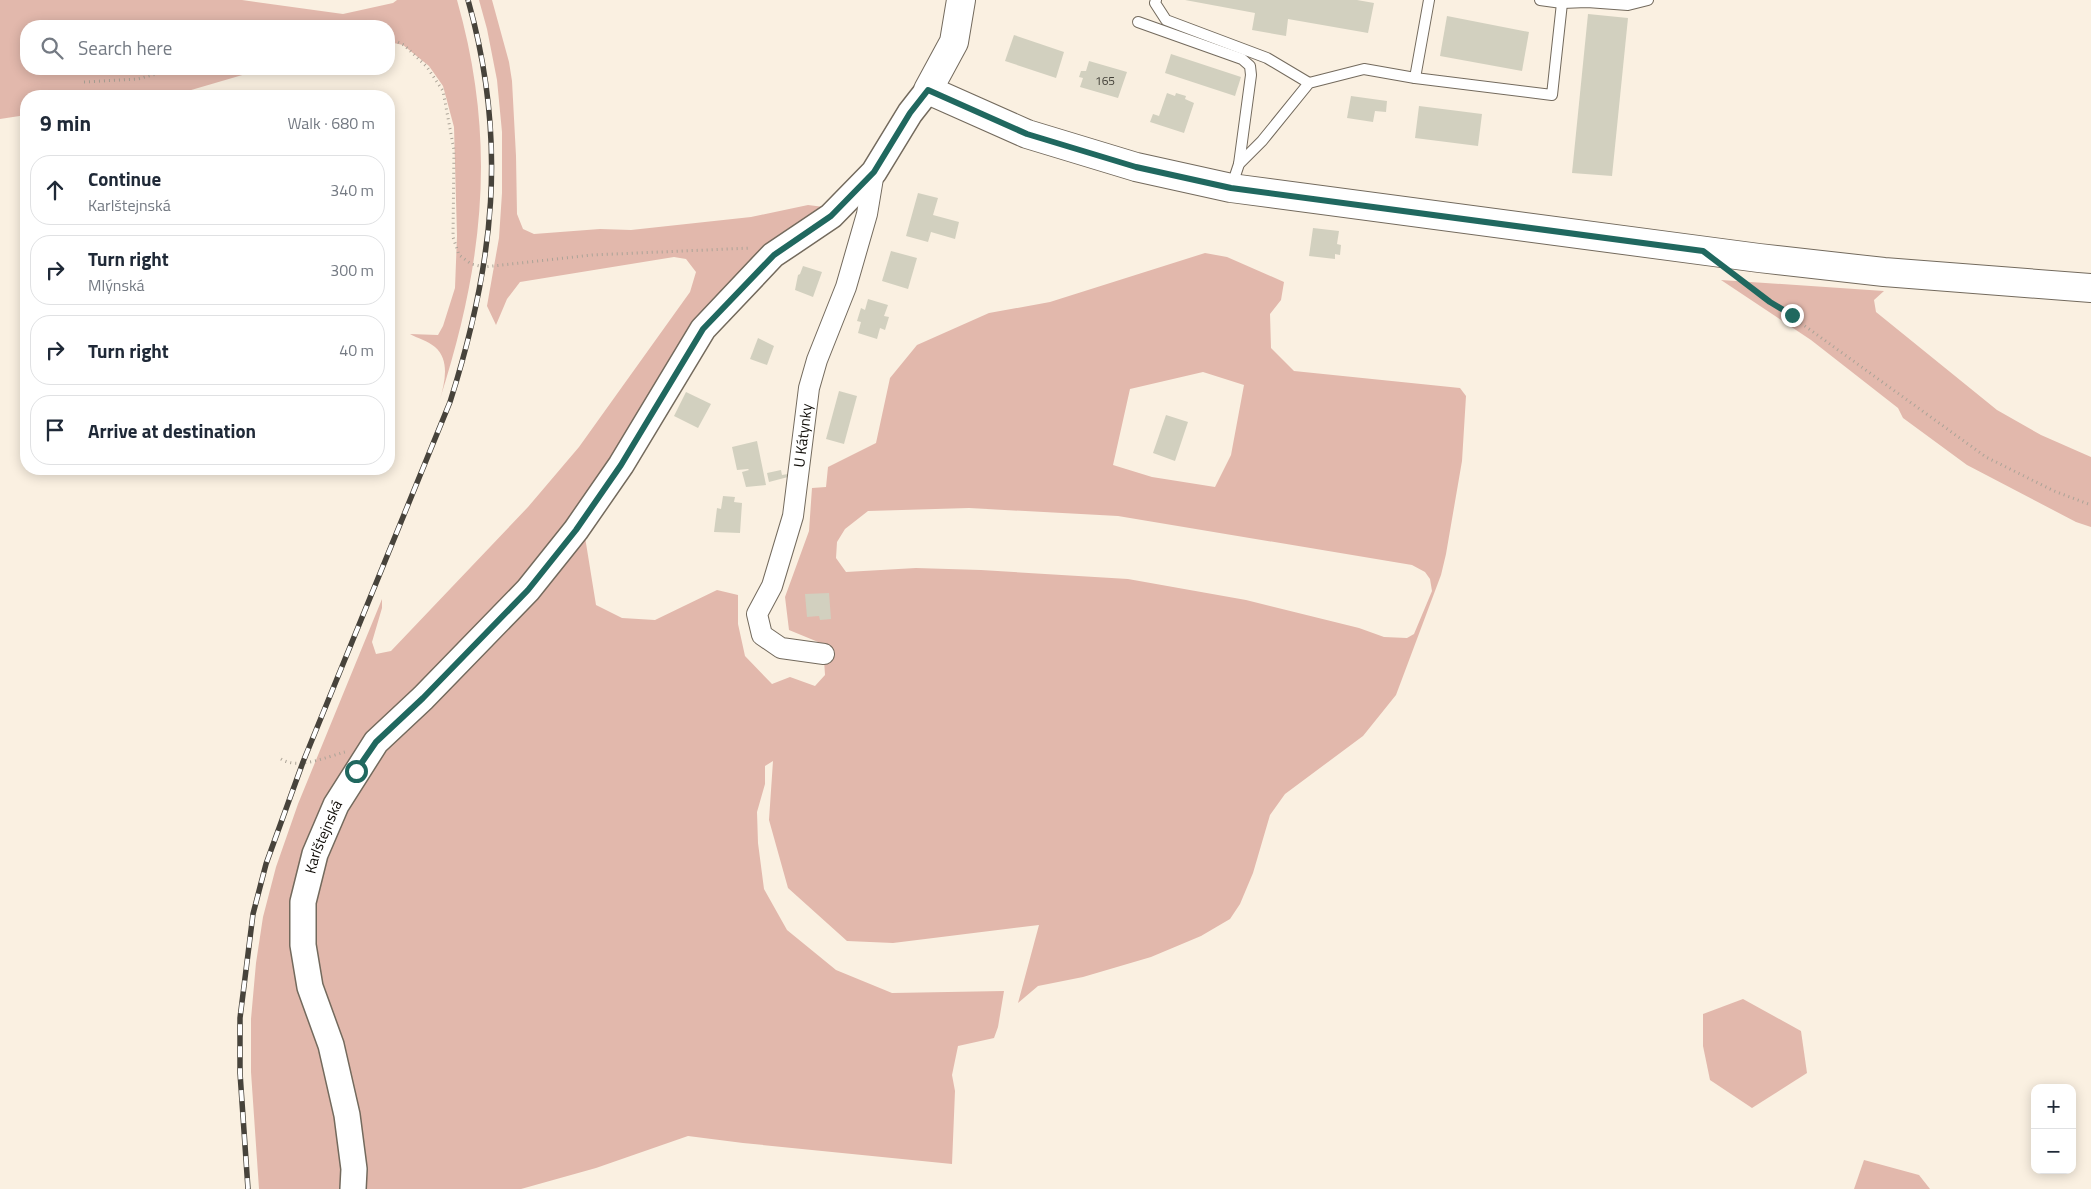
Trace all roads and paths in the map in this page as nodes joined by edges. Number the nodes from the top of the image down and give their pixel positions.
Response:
1 (962, 0) edge
2 (1156, 0) edge
3 (1429, 0) edge
4 (1540, 0) edge
5 (1648, 0) edge
6 (1562, 3) junction
7 (1138, 22) dead end
8 (395, 41) edge
9 (152, 75) edge
10 (1415, 78) junction
11 (84, 82) dead end
12 (1309, 84) junction
13 (928, 90) junction
14 (874, 172) junction
15 (1235, 176) junction
16 (788, 246) junction
17 (1733, 274) dead end
18 (2091, 288) edge
19 (2091, 505) edge
20 (824, 654) dead end
21 (376, 742) junction
22 (281, 759) dead end
23 (353, 1189) edge

1 - 13 main road, Karlštejnská
2 - 12 lane
3 - 10 lane
4 - 6 lane
5 - 6 lane
6 - 10 lane
7 - 15 lane
8 - 16 path
9 - 11 path
10 - 12 lane
12 - 15 lane
13 - 14 street, Karlštejnská
13 - 15 main road
14 - 16 street, Karlštejnská
14 - 20 street, U Kátynky
15 - 18 main road
16 - 21 street, Karlštejnská
17 - 19 path
21 - 22 path
21 - 23 street, Karlštejnská

